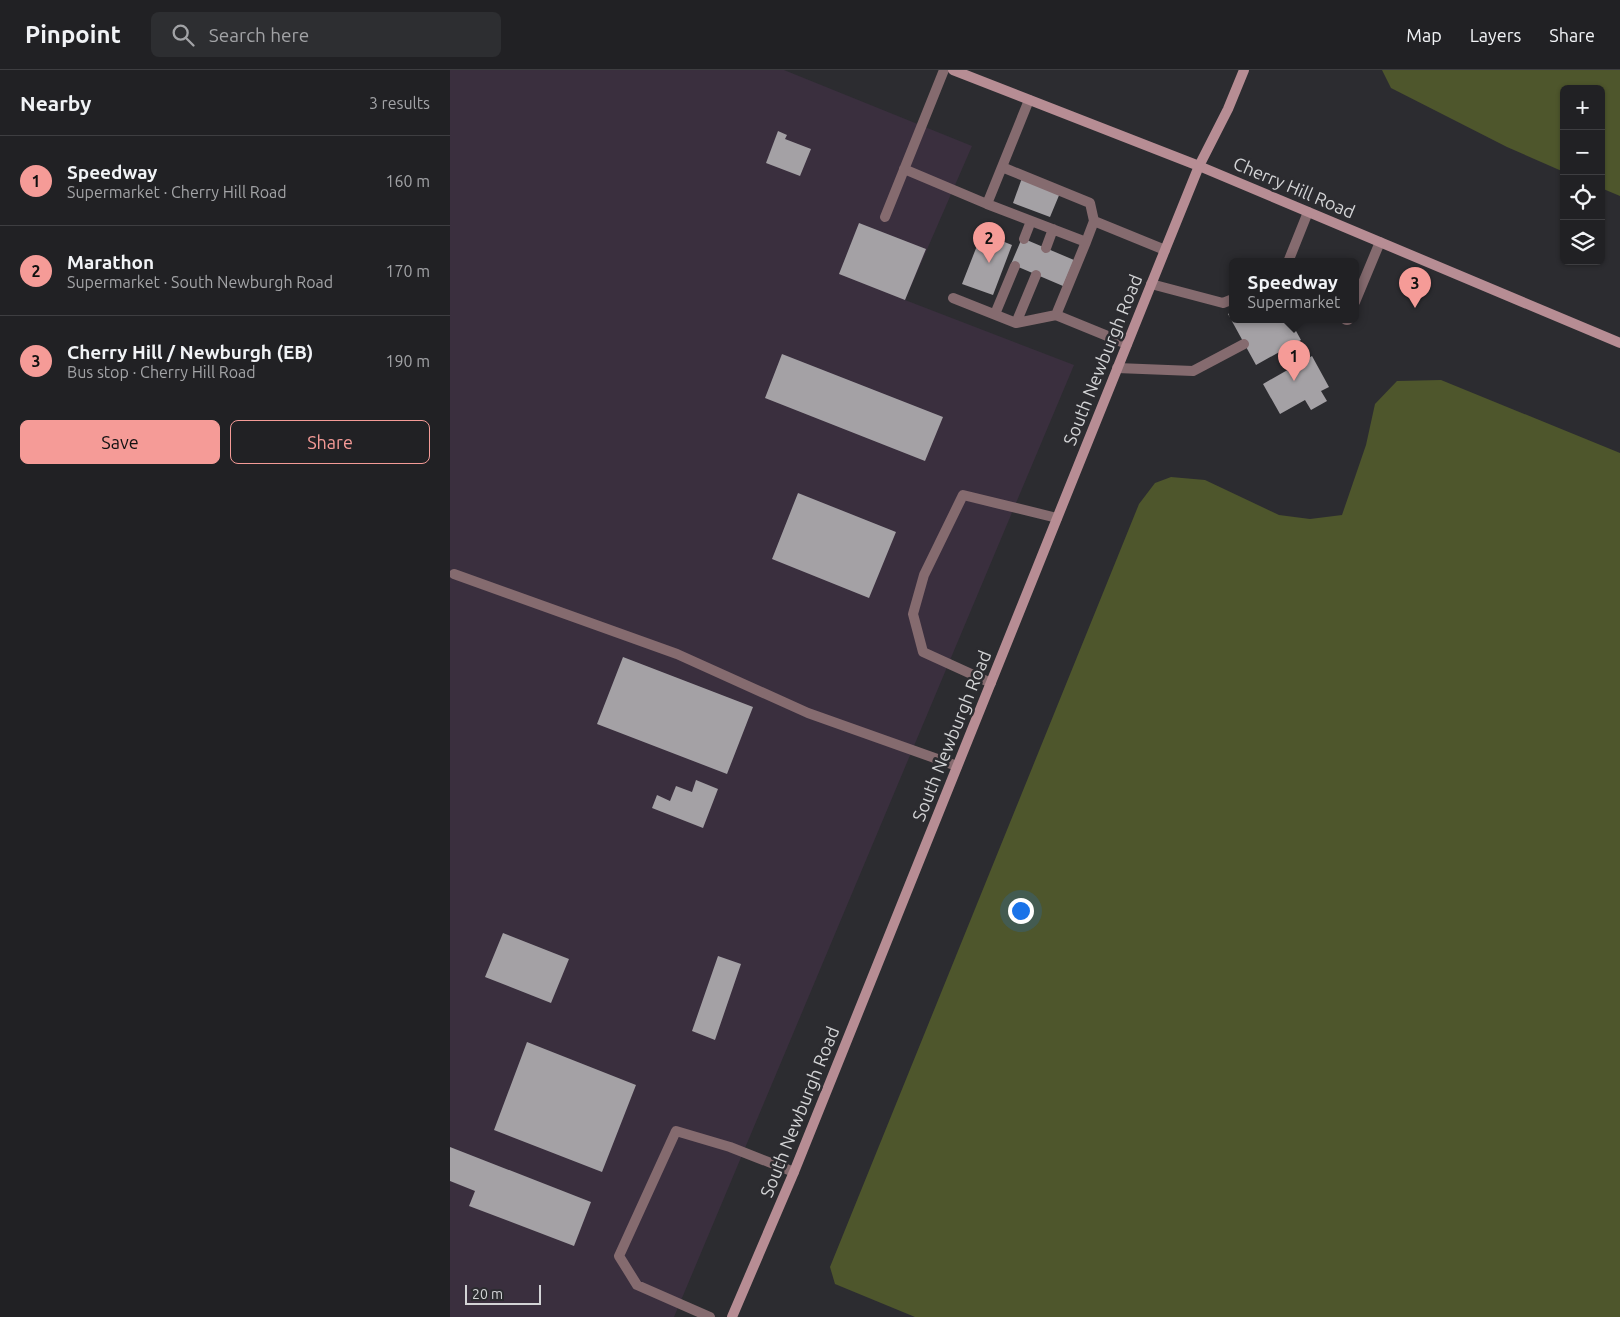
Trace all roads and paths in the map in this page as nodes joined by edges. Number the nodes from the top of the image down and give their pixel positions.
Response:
1 (944, 70) edge
2 (953, 70) edge
3 (1244, 70) edge
4 (1030, 100) junction
5 (1200, 166) junction
6 (1002, 167) junction
7 (904, 169) junction
8 (987, 204) junction
9 (1308, 212) junction
10 (885, 217) dead end
11 (1031, 221) junction
12 (1094, 222) junction
13 (1054, 230) junction
14 (1024, 239) dead end
15 (1086, 242) junction
16 (1380, 242) junction
17 (1046, 248) dead end
18 (1165, 250) junction
19 (1290, 258) edge
20 (1015, 266) dead end
21 (1036, 275) dead end
22 (1151, 284) junction
23 (1359, 292) edge
24 (954, 298) dead end
25 (1229, 301) edge
26 (995, 314) junction
27 (1056, 315) junction
28 (1016, 323) junction
29 (1620, 343) edge
30 (1127, 344) junction
31 (1244, 344) dead end
32 (1117, 368) junction
33 (1057, 518) junction
34 (454, 574) dead end
35 (991, 683) junction
36 (957, 766) junction
37 (794, 1172) junction
38 (710, 1317) edge
39 (732, 1317) edge

1 - 7 lane
2 - 4 main road, Cherry Hill Road
3 - 5 main road, South Newburgh Road
4 - 5 main road, Cherry Hill Road
4 - 6 lane
5 - 9 main road, Cherry Hill Road
5 - 18 main road, South Newburgh Road
6 - 8 lane
6 - 12 lane
7 - 8 lane
7 - 10 lane
8 - 11 lane
9 - 16 main road, Cherry Hill Road
9 - 19 lane
11 - 13 lane
11 - 14 lane
12 - 15 lane
12 - 18 lane
13 - 15 lane
13 - 17 lane
15 - 27 lane
16 - 23 lane
16 - 29 main road, Cherry Hill Road
18 - 22 main road, South Newburgh Road
20 - 26 lane
21 - 28 lane
22 - 25 lane
22 - 30 main road, South Newburgh Road
24 - 26 lane
26 - 28 lane
27 - 28 lane
27 - 30 lane
30 - 32 main road, South Newburgh Road
31 - 32 lane
32 - 33 main road, South Newburgh Road
33 - 35 main road, South Newburgh Road
33 - 35 lane
34 - 36 lane
35 - 36 main road, South Newburgh Road
36 - 37 main road, South Newburgh Road
37 - 38 lane
37 - 39 main road, South Newburgh Road

